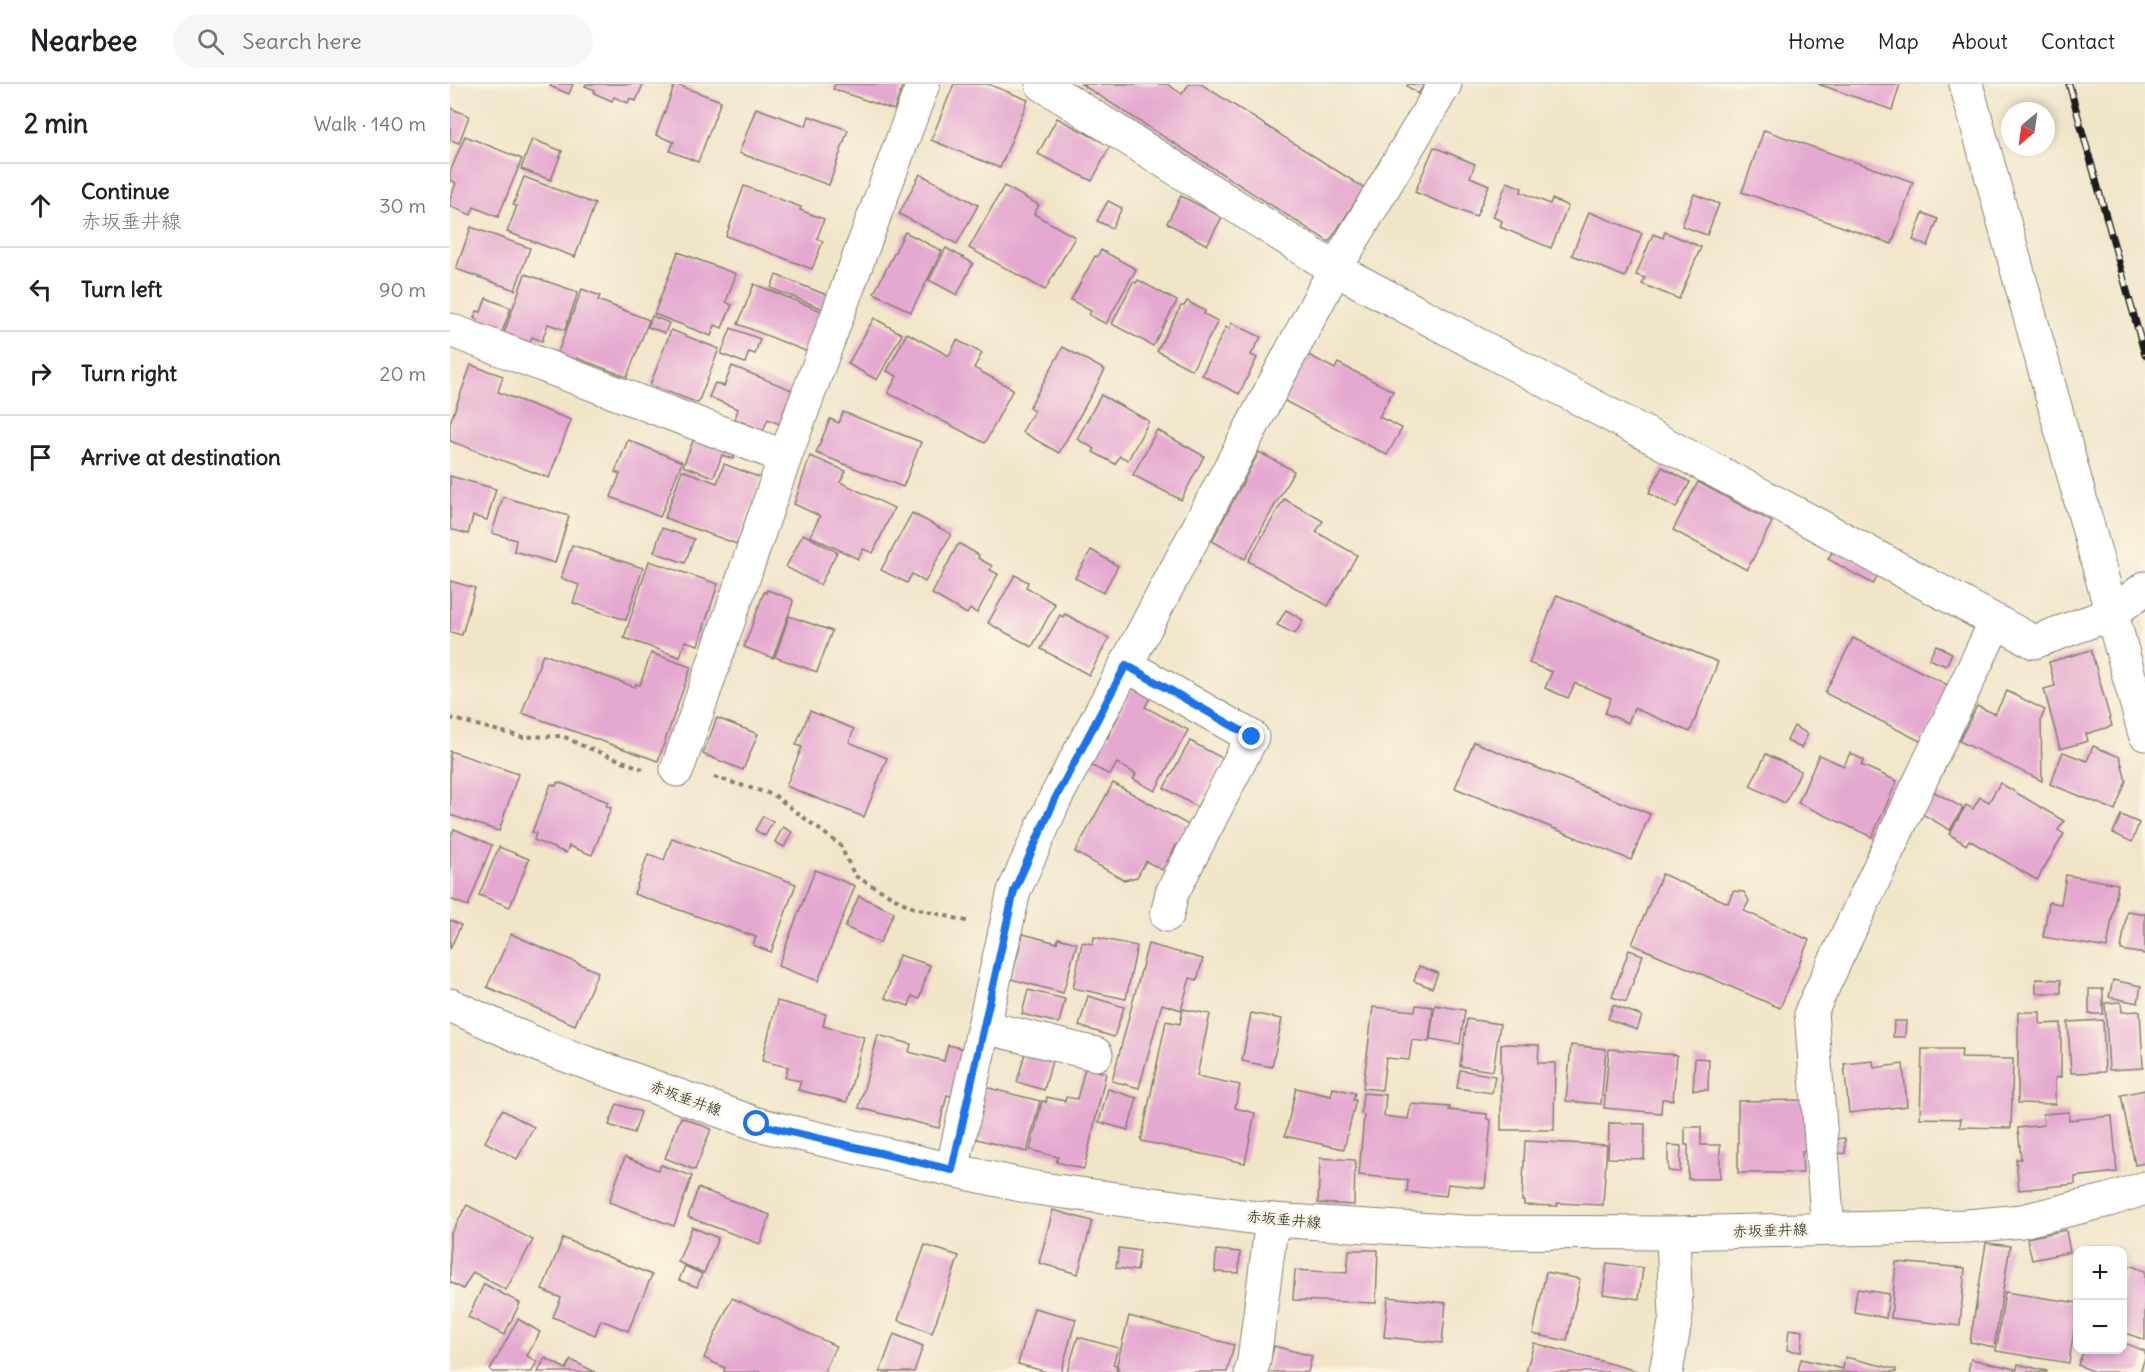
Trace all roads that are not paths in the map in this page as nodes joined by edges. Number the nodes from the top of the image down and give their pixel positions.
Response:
1 (923, 84) edge
2 (1042, 84) edge
3 (1444, 84) edge
4 (1966, 84) edge
5 (1335, 269) junction
6 (450, 330) edge
7 (784, 457) junction
8 (2145, 588) edge
9 (2111, 614) junction
10 (1996, 621) junction
11 (1126, 665) junction
12 (2145, 734) edge
13 (677, 770) road end
14 (1167, 915) dead end
15 (450, 1005) edge
16 (984, 1027) junction
17 (1096, 1054) dead end
18 (952, 1170) junction
19 (2145, 1188) edge
20 (1272, 1220) junction
21 (1828, 1229) junction
22 (1673, 1233) junction
23 (1251, 1372) edge
24 (1666, 1372) edge

1 - 7 street
2 - 5 street
3 - 5 street
4 - 9 street
5 - 10 street
5 - 11 street
6 - 7 street
7 - 13 street
8 - 9 street
9 - 10 street
9 - 12 street
10 - 21 street
11 - 14 street
11 - 16 street
15 - 18 street, 赤坂垂井線
16 - 17 street
16 - 18 street
18 - 20 street, 赤坂垂井線
19 - 21 street, 赤坂垂井線
20 - 22 street, 赤坂垂井線
20 - 23 street
21 - 22 street, 赤坂垂井線
22 - 24 street

